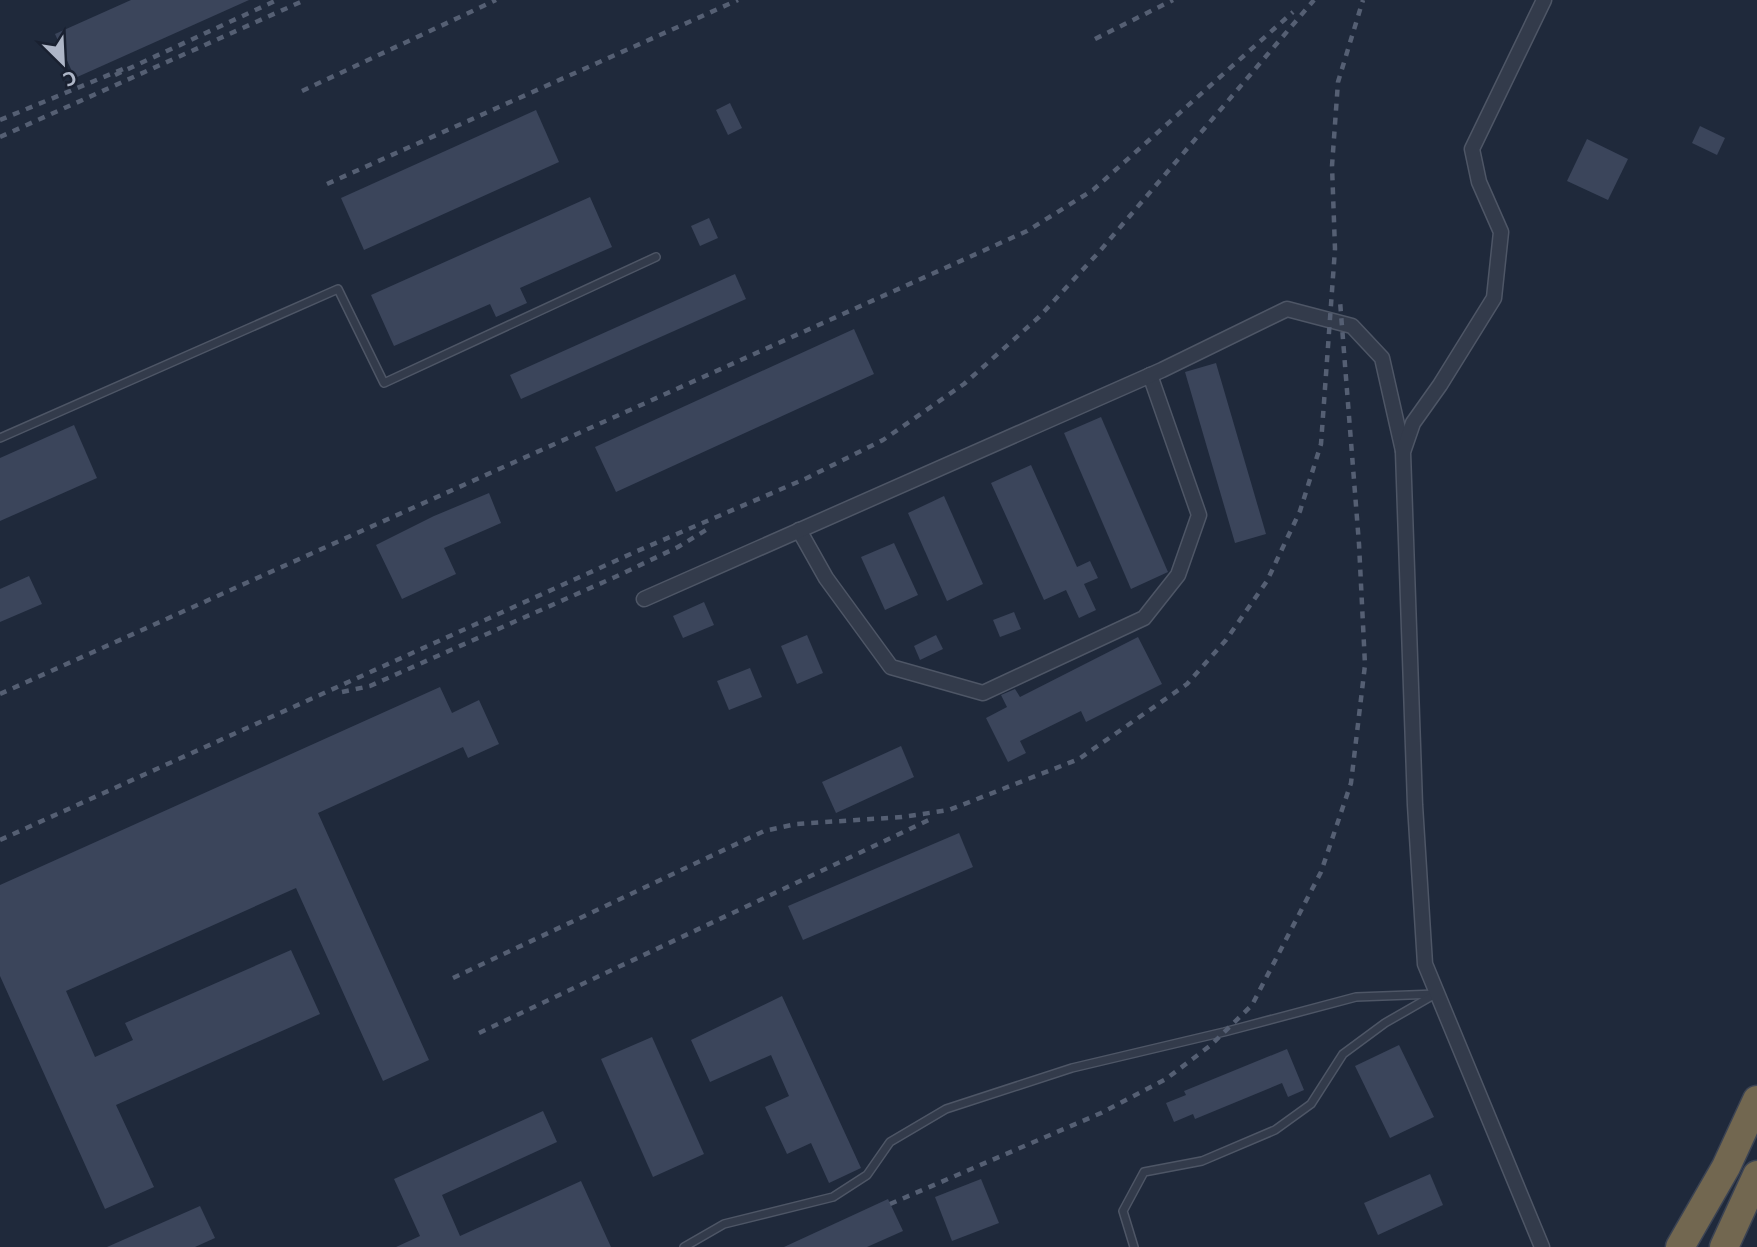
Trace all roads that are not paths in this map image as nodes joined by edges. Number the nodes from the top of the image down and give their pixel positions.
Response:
1 (1544, 0) edge
2 (656, 257) dead end
3 (1150, 375) junction
4 (0, 438) edge
5 (1403, 452) junction
6 (799, 530) junction
7 (644, 599) dead end
8 (1436, 994) junction
9 (1757, 1100) edge
10 (1757, 1175) edge
11 (684, 1247) edge
12 (1134, 1247) edge
13 (1542, 1247) edge
14 (1680, 1247) edge
15 (1724, 1247) edge

1 - 5 street
2 - 4 lane
3 - 5 street
3 - 6 street
3 - 6 street
5 - 8 street
6 - 7 street
8 - 11 lane
8 - 12 lane
8 - 13 street
9 - 14 highway
10 - 15 highway

